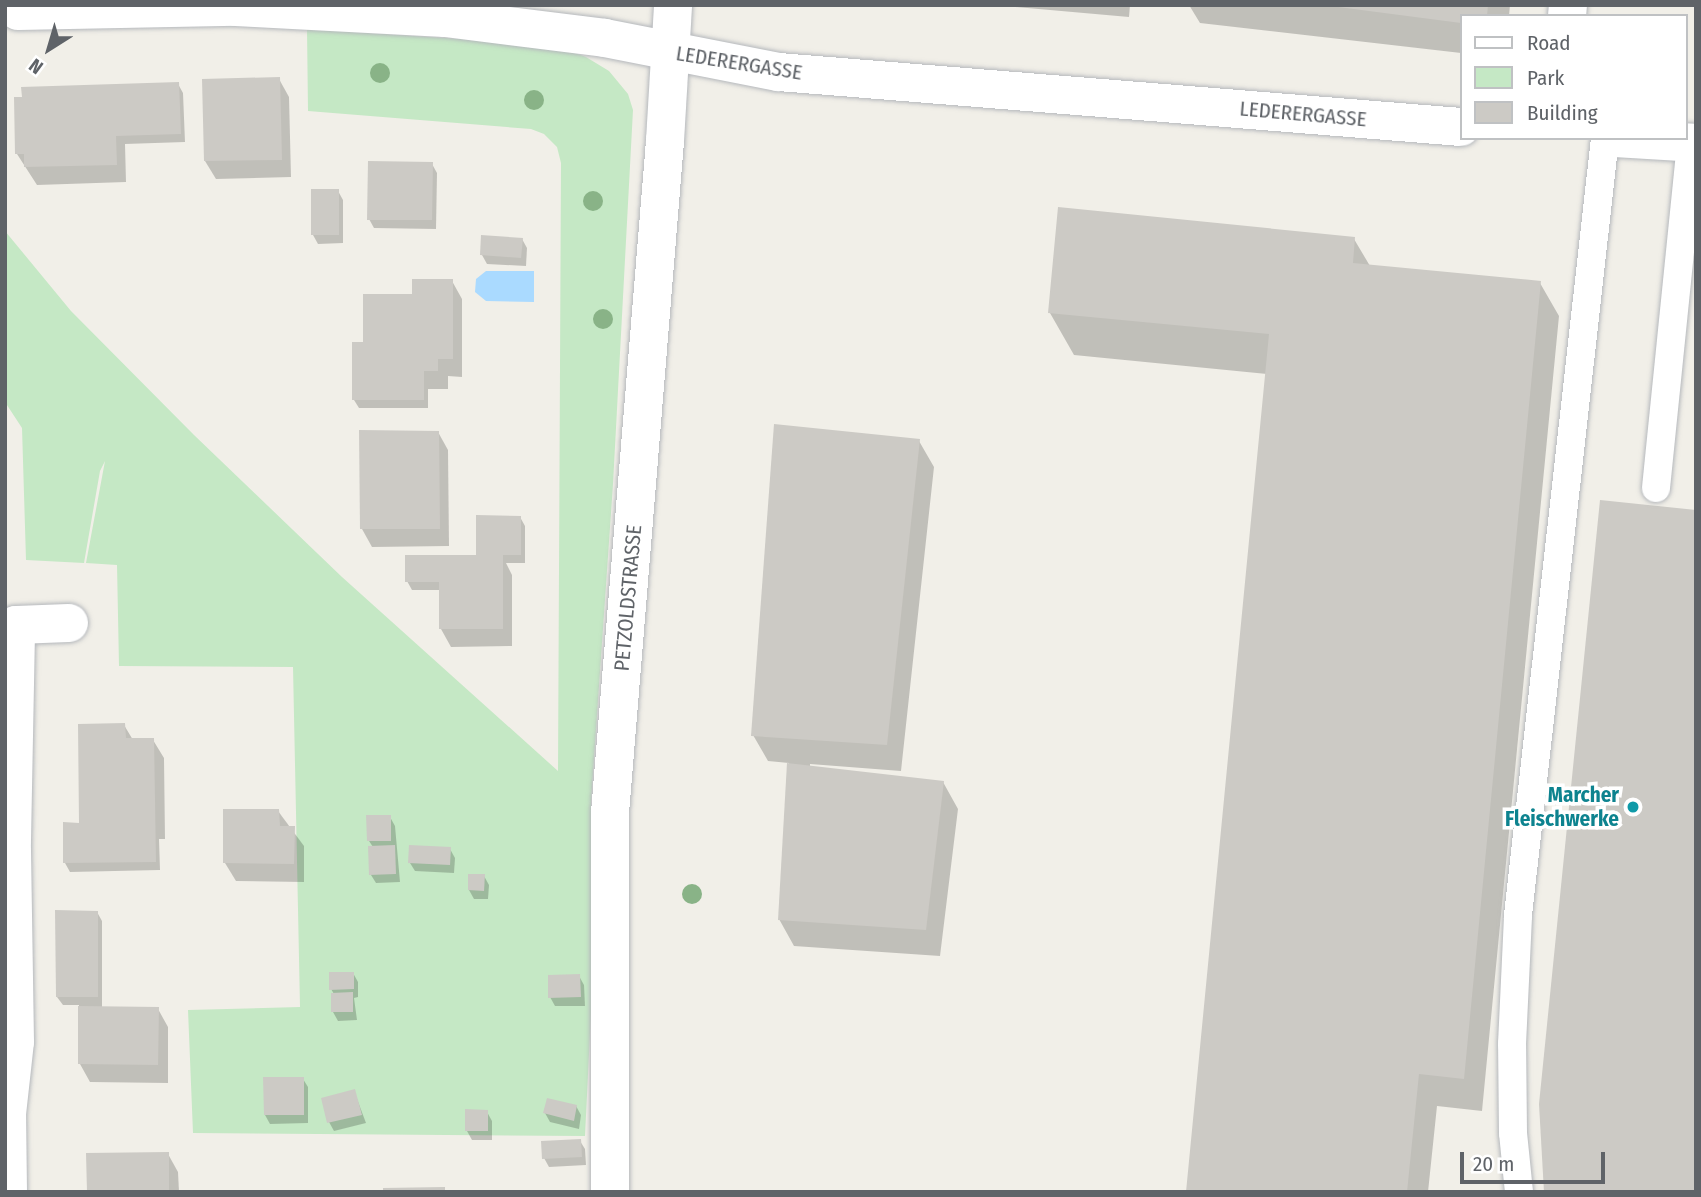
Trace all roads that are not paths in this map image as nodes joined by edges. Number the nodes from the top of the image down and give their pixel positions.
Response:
1 (673, 5) edge
2 (18, 11) dead end
3 (670, 52) junction
4 (1460, 127) edge
5 (1605, 140) edge
6 (1645, 140) edge
7 (1694, 143) edge
8 (1687, 273) edge
9 (1656, 488) dead end
10 (69, 623) dead end
11 (8, 1192) edge
12 (610, 1192) edge
13 (1519, 1192) edge

1 - 3 street, PETZOLDSTRASSE
2 - 3 street, LEDERERGASSE
3 - 4 street, LEDERERGASSE
3 - 12 street, PETZOLDSTRASSE
5 - 13 lane
6 - 7 street
7 - 8 lane
8 - 9 lane
10 - 11 street

